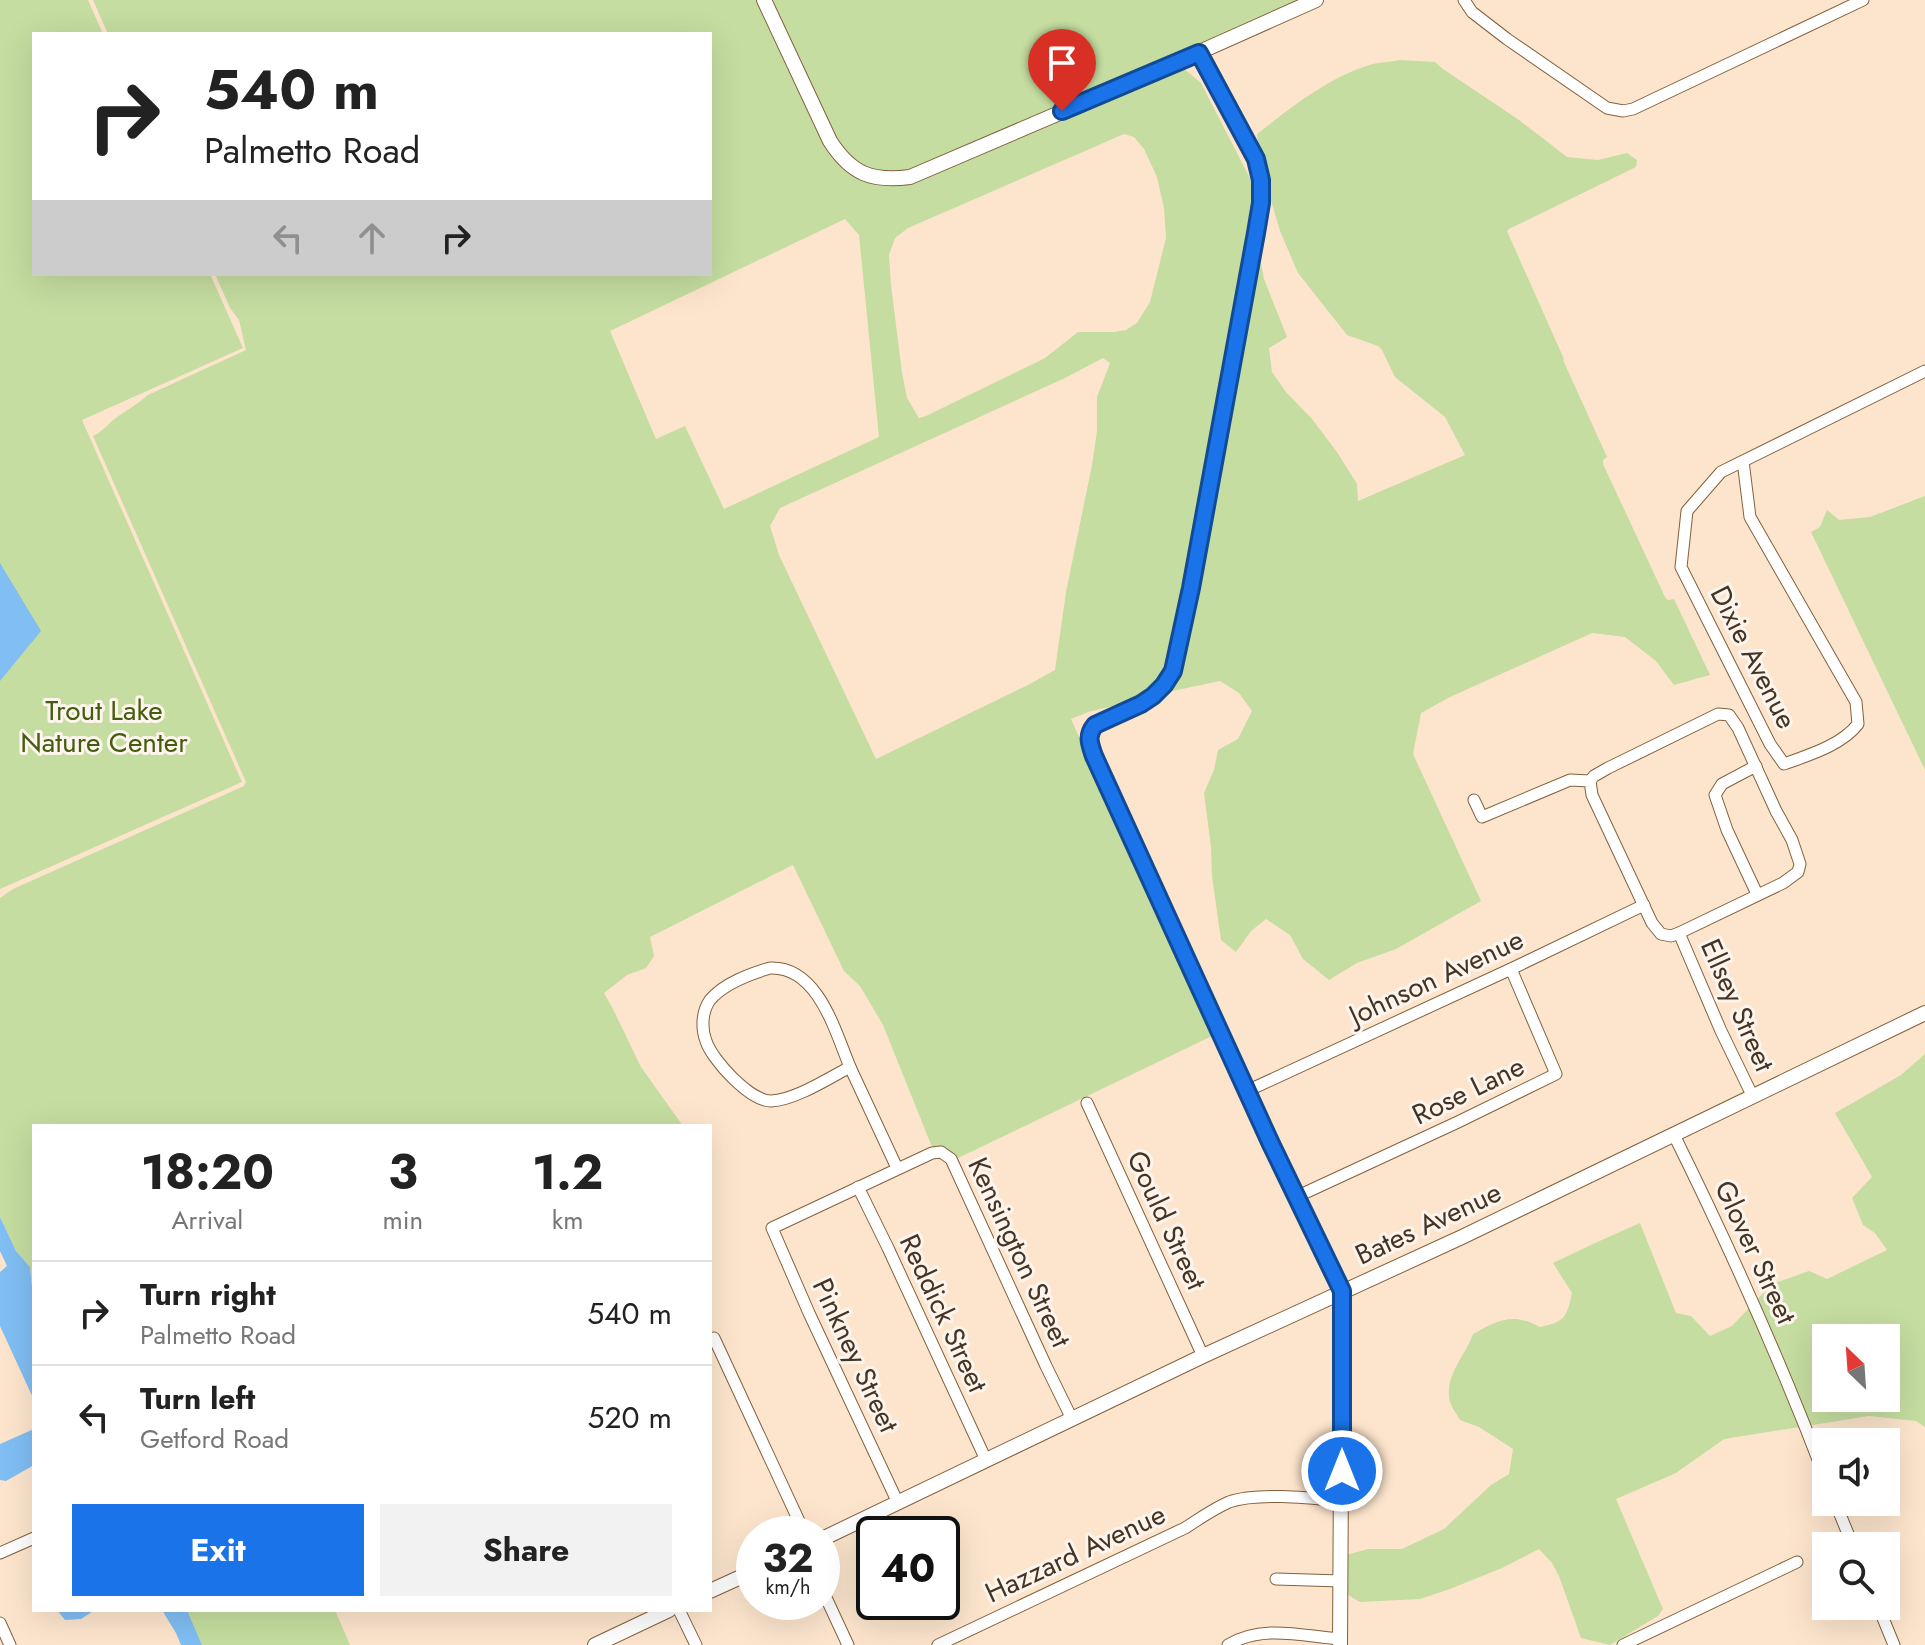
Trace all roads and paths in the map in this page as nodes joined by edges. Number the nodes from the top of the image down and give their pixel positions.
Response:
1 (764, 0) edge
2 (1316, 0) edge
3 (1464, 0) edge
4 (1863, 0) edge
5 (1199, 53) junction
6 (1925, 371) edge
7 (1743, 461) junction
8 (1756, 766) junction
9 (1590, 781) junction
10 (1474, 800) dead end
11 (1757, 894) junction
12 (1644, 905) junction
13 (1679, 933) junction
14 (1511, 969) junction
15 (1925, 1013) edge
16 (850, 1067) junction
17 (1247, 1091) junction
18 (1753, 1097) junction
19 (1087, 1103) dead end
20 (1674, 1135) junction
21 (897, 1168) junction
22 (858, 1187) junction
23 (1296, 1197) junction
24 (772, 1228) joint
25 (1342, 1291) junction
26 (714, 1338) dead end
27 (1203, 1356) junction
28 (1072, 1419) junction
29 (1812, 1446) edge
30 (986, 1460) junction
31 (1341, 1501) junction
32 (898, 1503) junction
33 (797, 1516) edge
34 (840, 1530) edge
35 (32, 1539) edge
36 (0, 1553) edge
37 (1797, 1562) dead end
38 (736, 1579) edge
39 (1276, 1579) dead end
40 (1341, 1581) junction
41 (712, 1590) edge
42 (665, 1612) edge
43 (680, 1612) edge
44 (836, 1620) edge
45 (1884, 1620) edge
46 (0, 1623) edge
47 (1340, 1642) edge
48 (10, 1645) edge
49 (595, 1645) edge
50 (696, 1645) edge
51 (848, 1645) edge
52 (938, 1645) edge
53 (1228, 1645) edge
54 (1623, 1645) edge
55 (1894, 1645) edge

1 - 5 street
2 - 5 street
3 - 4 street
5 - 17 street
6 - 7 street, Dixie Avenue
7 - 7 street, Dixie Avenue
8 - 9 street
8 - 11 street
8 - 11 street
9 - 10 street
9 - 12 street
11 - 13 street
12 - 13 street
12 - 14 street, Johnson Avenue
13 - 18 street, Ellsey Street
14 - 17 street, Johnson Avenue
14 - 23 street, Rose Lane
15 - 18 street, Bates Avenue
16 - 16 street
16 - 21 street
17 - 23 street
18 - 20 street, Bates Avenue
19 - 27 street, Gould Street
20 - 25 street, Bates Avenue
20 - 29 street, Glover Street
21 - 22 street, Kensington Street
21 - 28 street, Kensington Street
22 - 24 street, Kensington Street
22 - 30 street, Reddick Street
23 - 25 street
24 - 32 street, Pinkney Street
25 - 27 street, Bates Avenue
25 - 31 street
26 - 33 street
27 - 28 street, Bates Avenue
28 - 30 street, Bates Avenue
30 - 32 street, Bates Avenue
31 - 40 street
31 - 52 street, Hazzard Avenue
32 - 34 street, Bates Avenue
35 - 36 street
37 - 54 street
38 - 41 street
39 - 40 street
40 - 47 street
42 - 49 street
43 - 50 street
44 - 51 street
45 - 55 street
46 - 48 street
47 - 53 street

